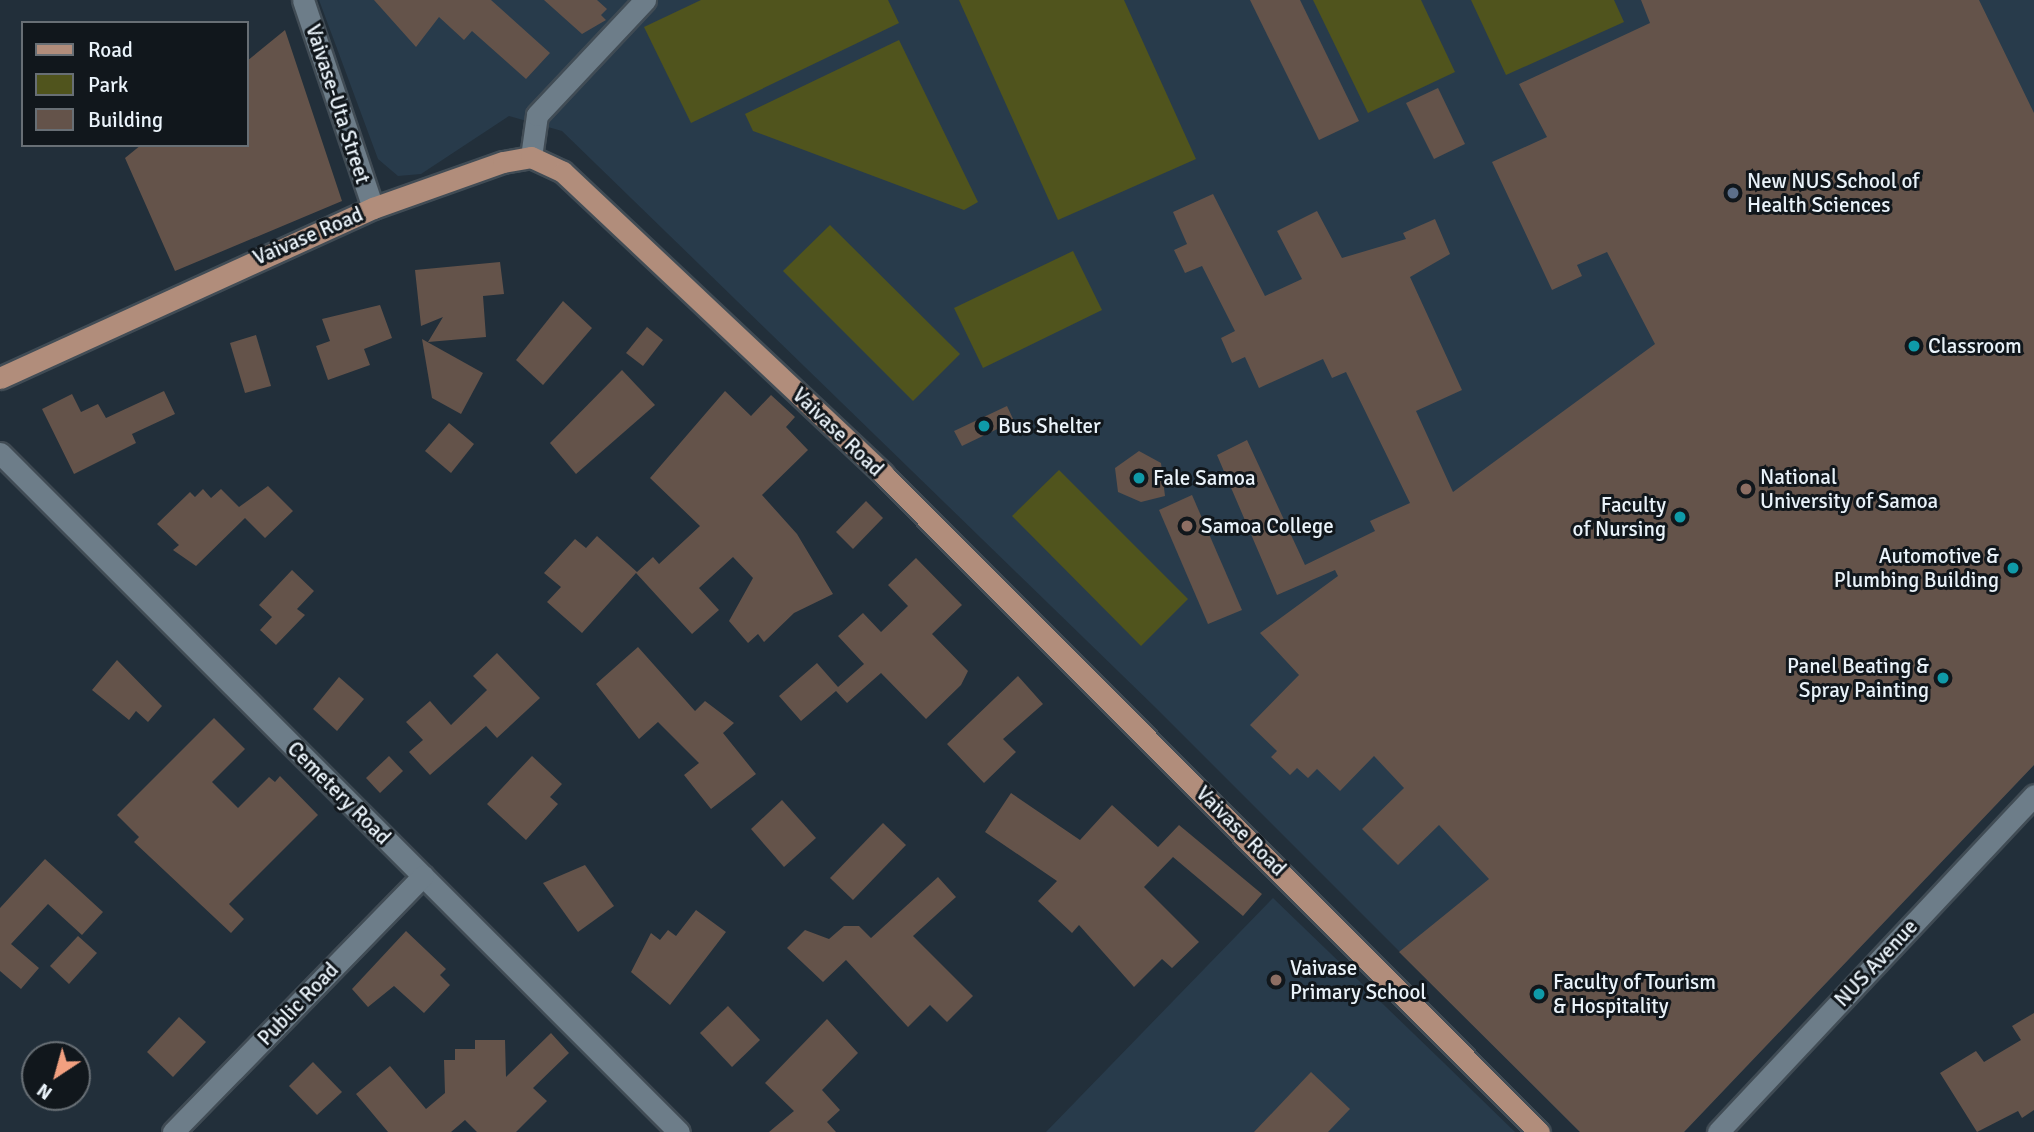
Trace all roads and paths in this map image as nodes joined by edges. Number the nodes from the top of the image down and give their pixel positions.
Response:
1 (303, 0) edge
2 (645, 0) edge
3 (531, 157) junction
4 (373, 208) junction
5 (0, 378) edge
6 (0, 453) edge
7 (2034, 794) edge
8 (423, 876) junction
9 (173, 1132) edge
10 (679, 1132) edge
11 (1539, 1132) edge
12 (1718, 1132) edge

1 - 4 street, Vaivase-Uta Street
2 - 3 street
3 - 4 main road, Vaivase Road
3 - 11 main road, Vaivase Road
4 - 5 main road, Vaivase Road
6 - 8 street, Cemetery Road
7 - 12 street, NUS Avenue
8 - 9 street, Public Road
8 - 10 street, Cemetery Road

